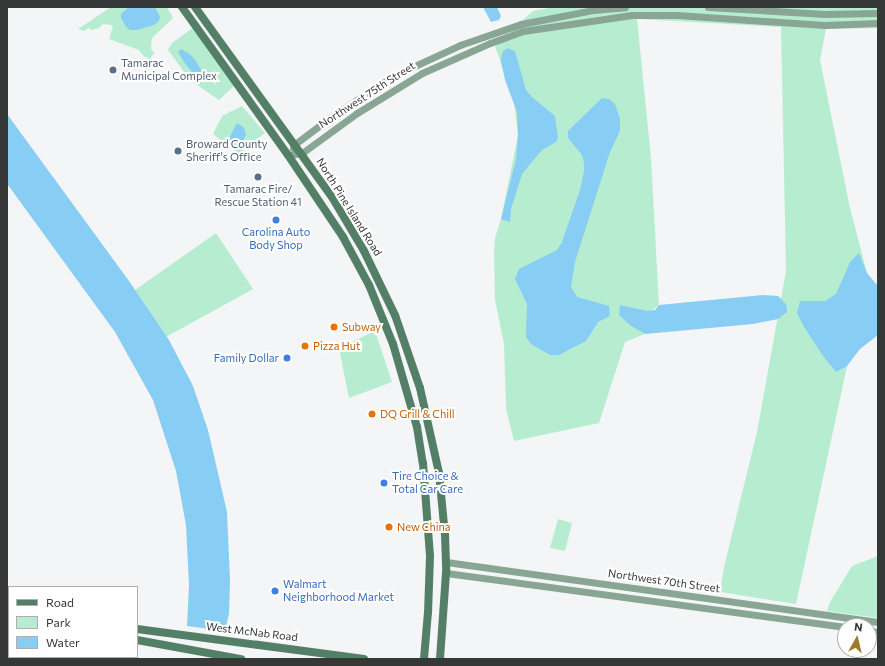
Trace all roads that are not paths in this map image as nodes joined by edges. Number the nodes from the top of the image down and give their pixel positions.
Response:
1 (182, 7) edge
2 (195, 7) edge
3 (625, 7) edge
4 (708, 7) edge
5 (878, 13) edge
6 (878, 23) edge
7 (295, 144) junction
8 (302, 152) junction
9 (288, 155) junction
10 (446, 562) junction
11 (498, 569) junction
12 (446, 573) junction
13 (538, 575) junction
14 (496, 579) junction
15 (536, 585) junction
16 (702, 598) junction
17 (701, 608) junction
18 (878, 622) edge
19 (837, 626) edge
20 (138, 629) edge
21 (138, 640) edge
22 (241, 659) edge
23 (364, 659) edge
24 (424, 659) edge
25 (440, 659) edge

1 - 9 main road, North Pine Island Road
2 - 7 main road, North Pine Island Road
3 - 7 street, Northwest 75th Street
4 - 5 street
6 - 8 street, Northwest 75th Street
7 - 8 main road, North Pine Island Road
7 - 9 street, Northwest 75th Street
8 - 9 street, Northwest 75th Street
8 - 10 main road, North Pine Island Road
9 - 24 main road, North Pine Island Road
10 - 11 street, Northwest 70th Street
10 - 12 main road, North Pine Island Road
11 - 13 street, Northwest 70th Street
11 - 14 street
12 - 14 street, Northwest 70th Street
12 - 25 main road, North Pine Island Road
13 - 15 street
13 - 16 street, Northwest 70th Street
14 - 15 street, Northwest 70th Street
15 - 17 street, Northwest 70th Street
16 - 17 street
16 - 18 street, Northwest 70th Street
17 - 19 street, Northwest 70th Street
20 - 23 main road, West McNab Road
21 - 22 main road

